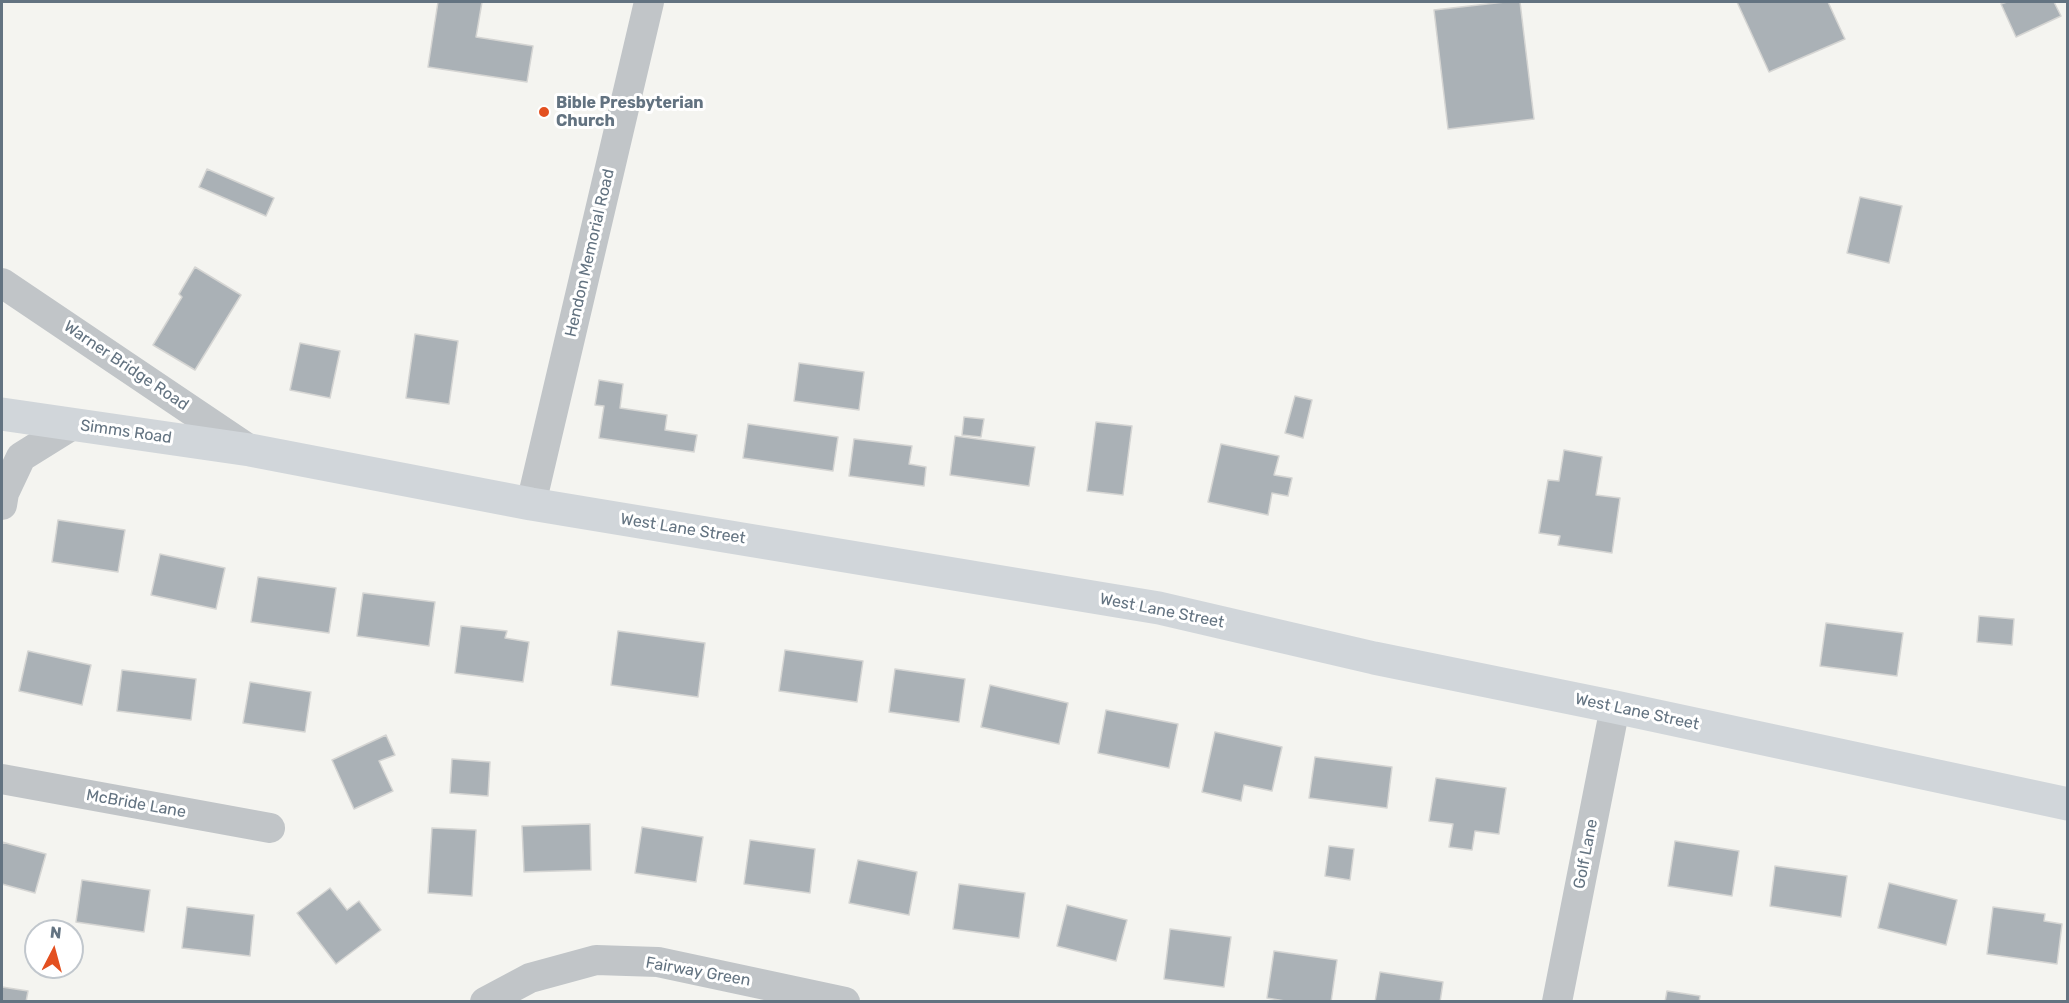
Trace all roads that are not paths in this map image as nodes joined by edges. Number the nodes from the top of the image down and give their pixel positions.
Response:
1 (649, 2) edge
2 (2, 283) edge
3 (2, 414) edge
4 (74, 424) junction
5 (250, 450) junction
6 (531, 504) junction
7 (2, 505) edge
8 (1615, 707) junction
9 (2, 779) edge
10 (2067, 804) edge
11 (270, 828) dead end
12 (485, 1002) edge
13 (845, 1002) edge
14 (1557, 1002) edge

1 - 6 street, Hendon Memorial Road
2 - 5 street, Warner Bridge Road
3 - 4 street, Simms Road
4 - 5 street, Simms Road
4 - 7 street
5 - 6 street, West Lane Street
6 - 8 street, West Lane Street
8 - 10 street, West Lane Street
8 - 14 street, Golf Lane
9 - 11 street, McBride Lane
12 - 13 street, Fairway Green

